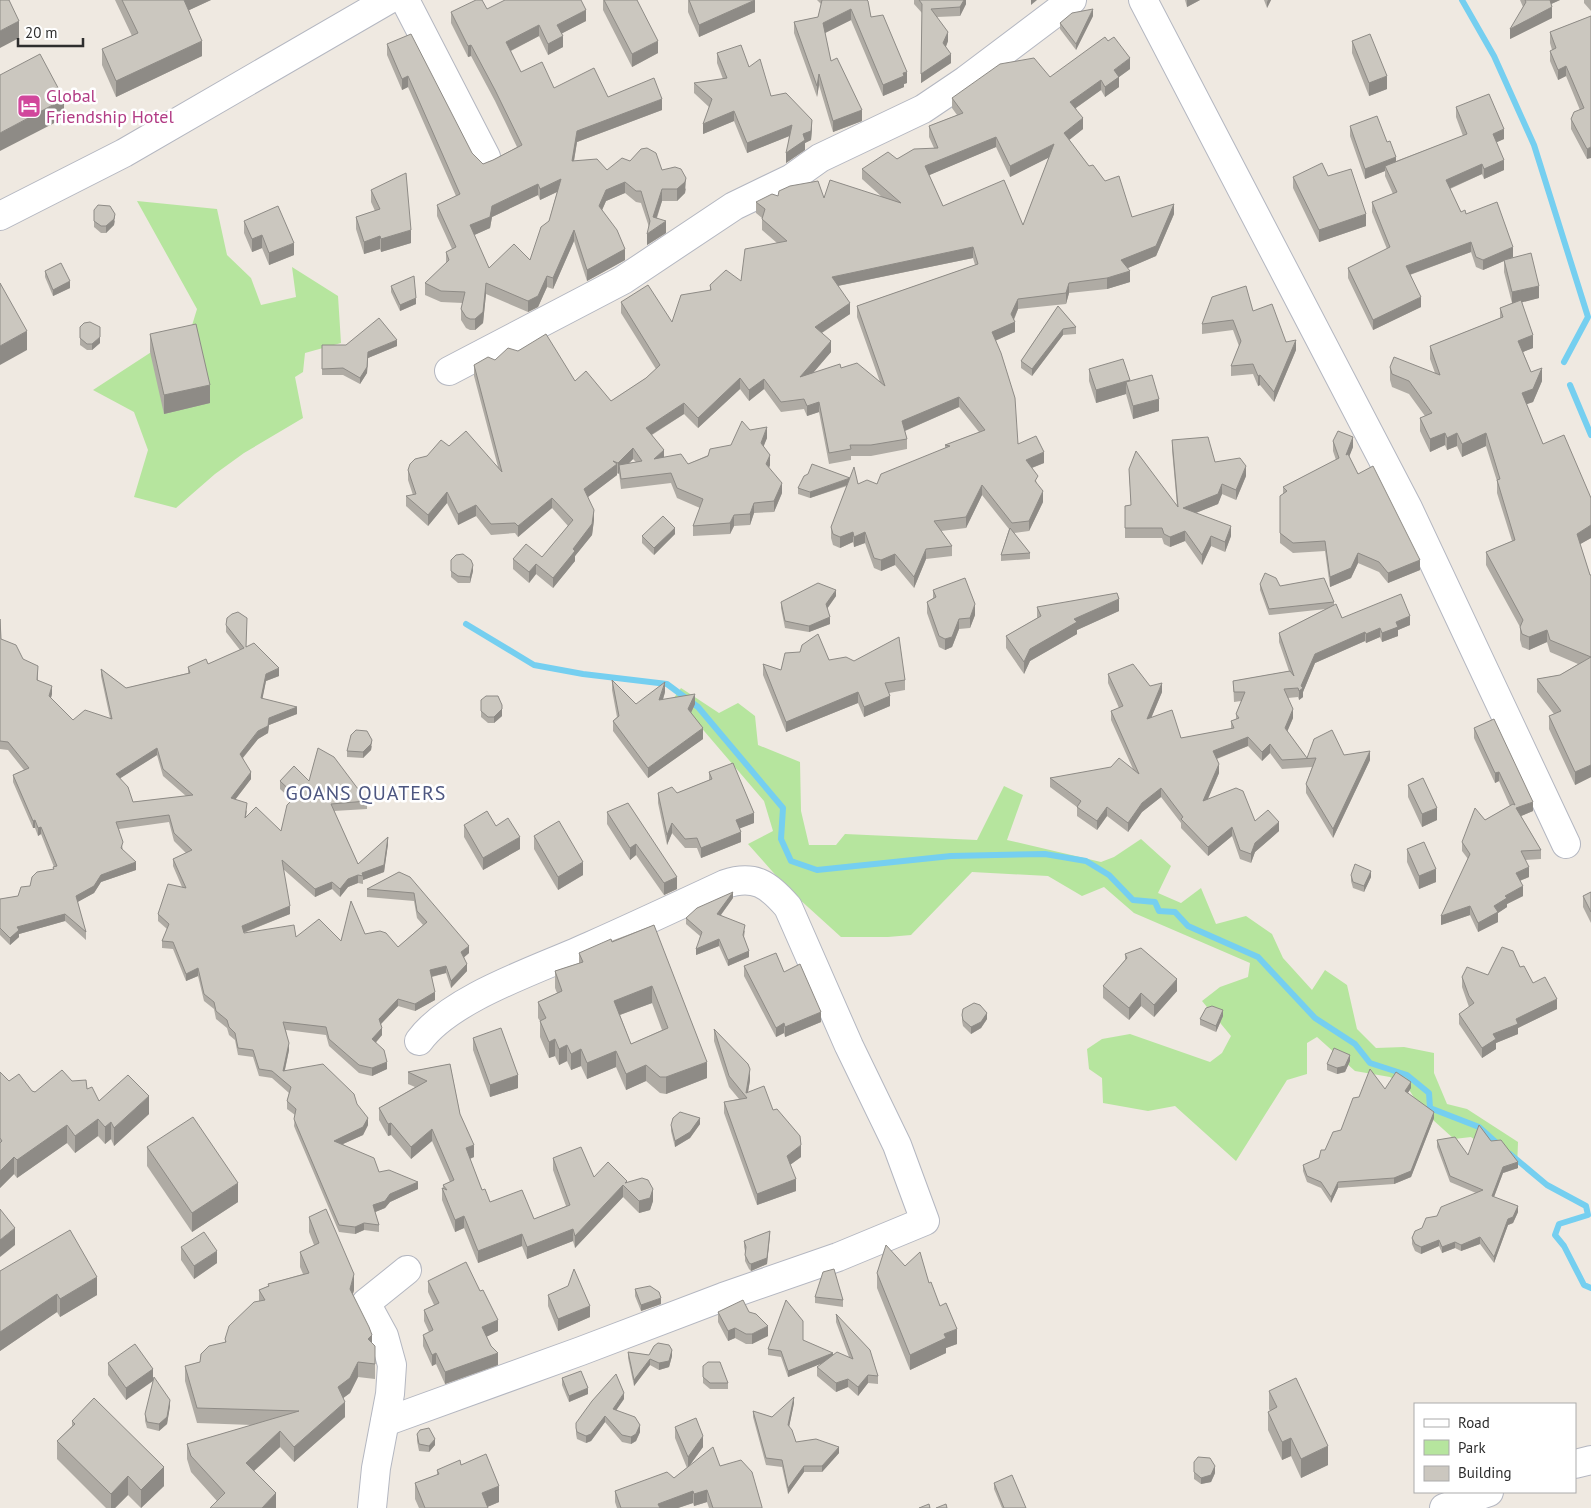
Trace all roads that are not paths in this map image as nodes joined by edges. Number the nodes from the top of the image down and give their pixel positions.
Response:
1 (388, 0) edge
2 (405, 0) edge
3 (1072, 0) edge
4 (1143, 0) edge
5 (486, 157) dead end
6 (0, 216) edge
7 (449, 371) dead end
8 (1566, 844) dead end
9 (420, 1041) dead end
10 (407, 1270) dead end
11 (385, 1422) junction
12 (1591, 1460) edge
13 (1576, 1464) edge
14 (1487, 1493) edge
15 (372, 1508) edge
16 (1444, 1508) edge

1 - 6 street
2 - 5 street
3 - 7 street
4 - 8 street
9 - 11 street
10 - 11 street
11 - 15 street
12 - 13 street
14 - 16 street

